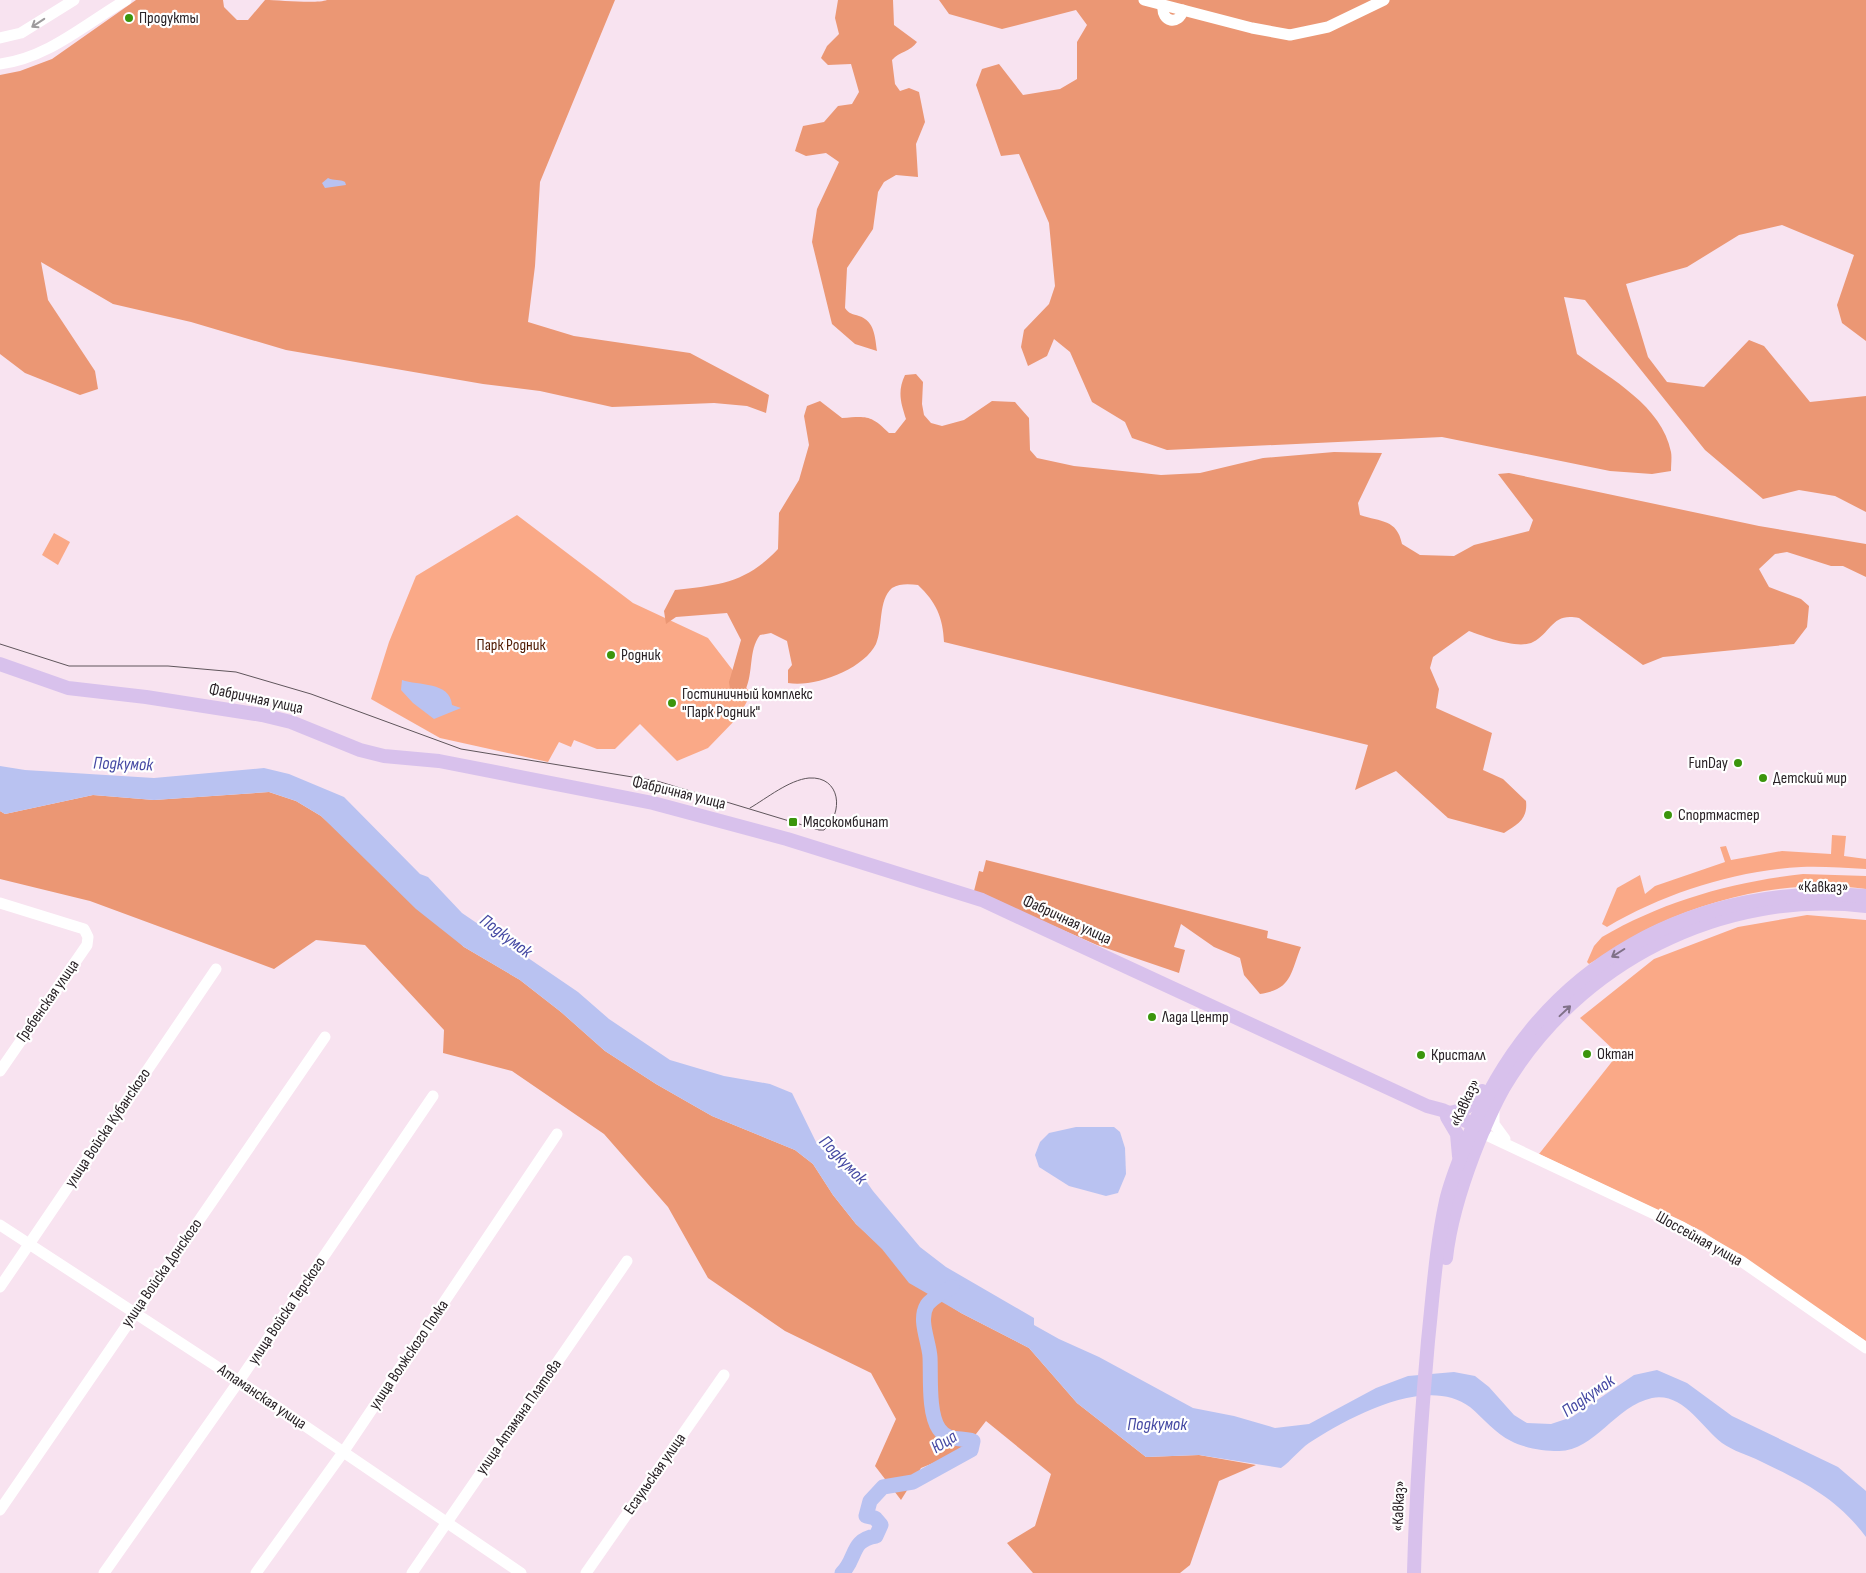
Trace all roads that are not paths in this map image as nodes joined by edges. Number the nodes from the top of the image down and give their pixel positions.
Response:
1 (74, 0) edge
2 (126, 0) edge
3 (1144, 0) edge
4 (1384, 0) edge
5 (0, 38) edge
6 (0, 64) edge
7 (0, 664) edge
8 (1866, 896) edge
9 (0, 903) edge
10 (1866, 906) edge
11 (216, 969) dead end
12 (1550, 1007) junction
13 (325, 1037) dead end
14 (0, 1071) edge
15 (433, 1096) dead end
16 (1494, 1105) junction
17 (1477, 1129) junction
18 (557, 1134) dead end
19 (1464, 1162) junction
20 (0, 1225) edge
21 (30, 1244) junction
22 (1447, 1249) junction
23 (627, 1261) dead end
24 (0, 1287) edge
25 (135, 1313) junction
26 (1866, 1348) edge
27 (1431, 1352) junction
28 (724, 1375) dead end
29 (239, 1381) junction
30 (1425, 1420) junction
31 (344, 1451) junction
32 (0, 1510) edge
33 (446, 1523) junction
34 (104, 1573) edge
35 (256, 1573) edge
36 (412, 1573) edge
37 (521, 1573) edge
38 (586, 1573) edge
39 (1414, 1573) edge
40 (1422, 1573) edge

1 -> 5 street
2 - 6 street
3 - 4 street
7 - 17 main road, Фабричная улица
8 -> 12 main road, «Кавказ»
9 - 14 street, Гребенская улица
16 -> 10 main road, «Кавказ»
11 - 21 street, улица Войска Кубанского
12 - 17 main road, «Кавказ»
12 - 17 main road
13 - 25 street, улица Войска Донского
15 - 29 street, улица Войска Терского
16 - 17 main road, «Кавказ»
16 - 17 street
17 - 19 main road, «Кавказ»
17 - 19 main road
17 - 19 street
17 - 22 main road
17 - 26 street, Шоссейная улица
18 - 31 street, улица Волжского Полка
19 - 22 main road, «Кавказ»
19 - 27 main road, «Кавказ»
20 - 21 street, Атаманская улица
21 - 24 street, улица Войска Кубанского
21 - 25 street, Атаманская улица
22 - 27 main road, «Кавказ»
23 - 33 street, улица Атамана Платова
25 - 29 street, Атаманская улица
25 - 32 street, улица Войска Донского
27 - 30 main road, «Кавказ»
28 - 38 street, Есаульская улица
29 - 31 street, Атаманская улица
29 - 34 street, улица Войска Терского
30 - 39 main road, «Кавказ»
30 - 40 main road, «Кавказ»
31 - 33 street, Атаманская улица
31 - 35 street, улица Волжского Полка
33 - 36 street, улица Атамана Платова
33 - 37 street, Атаманская улица

